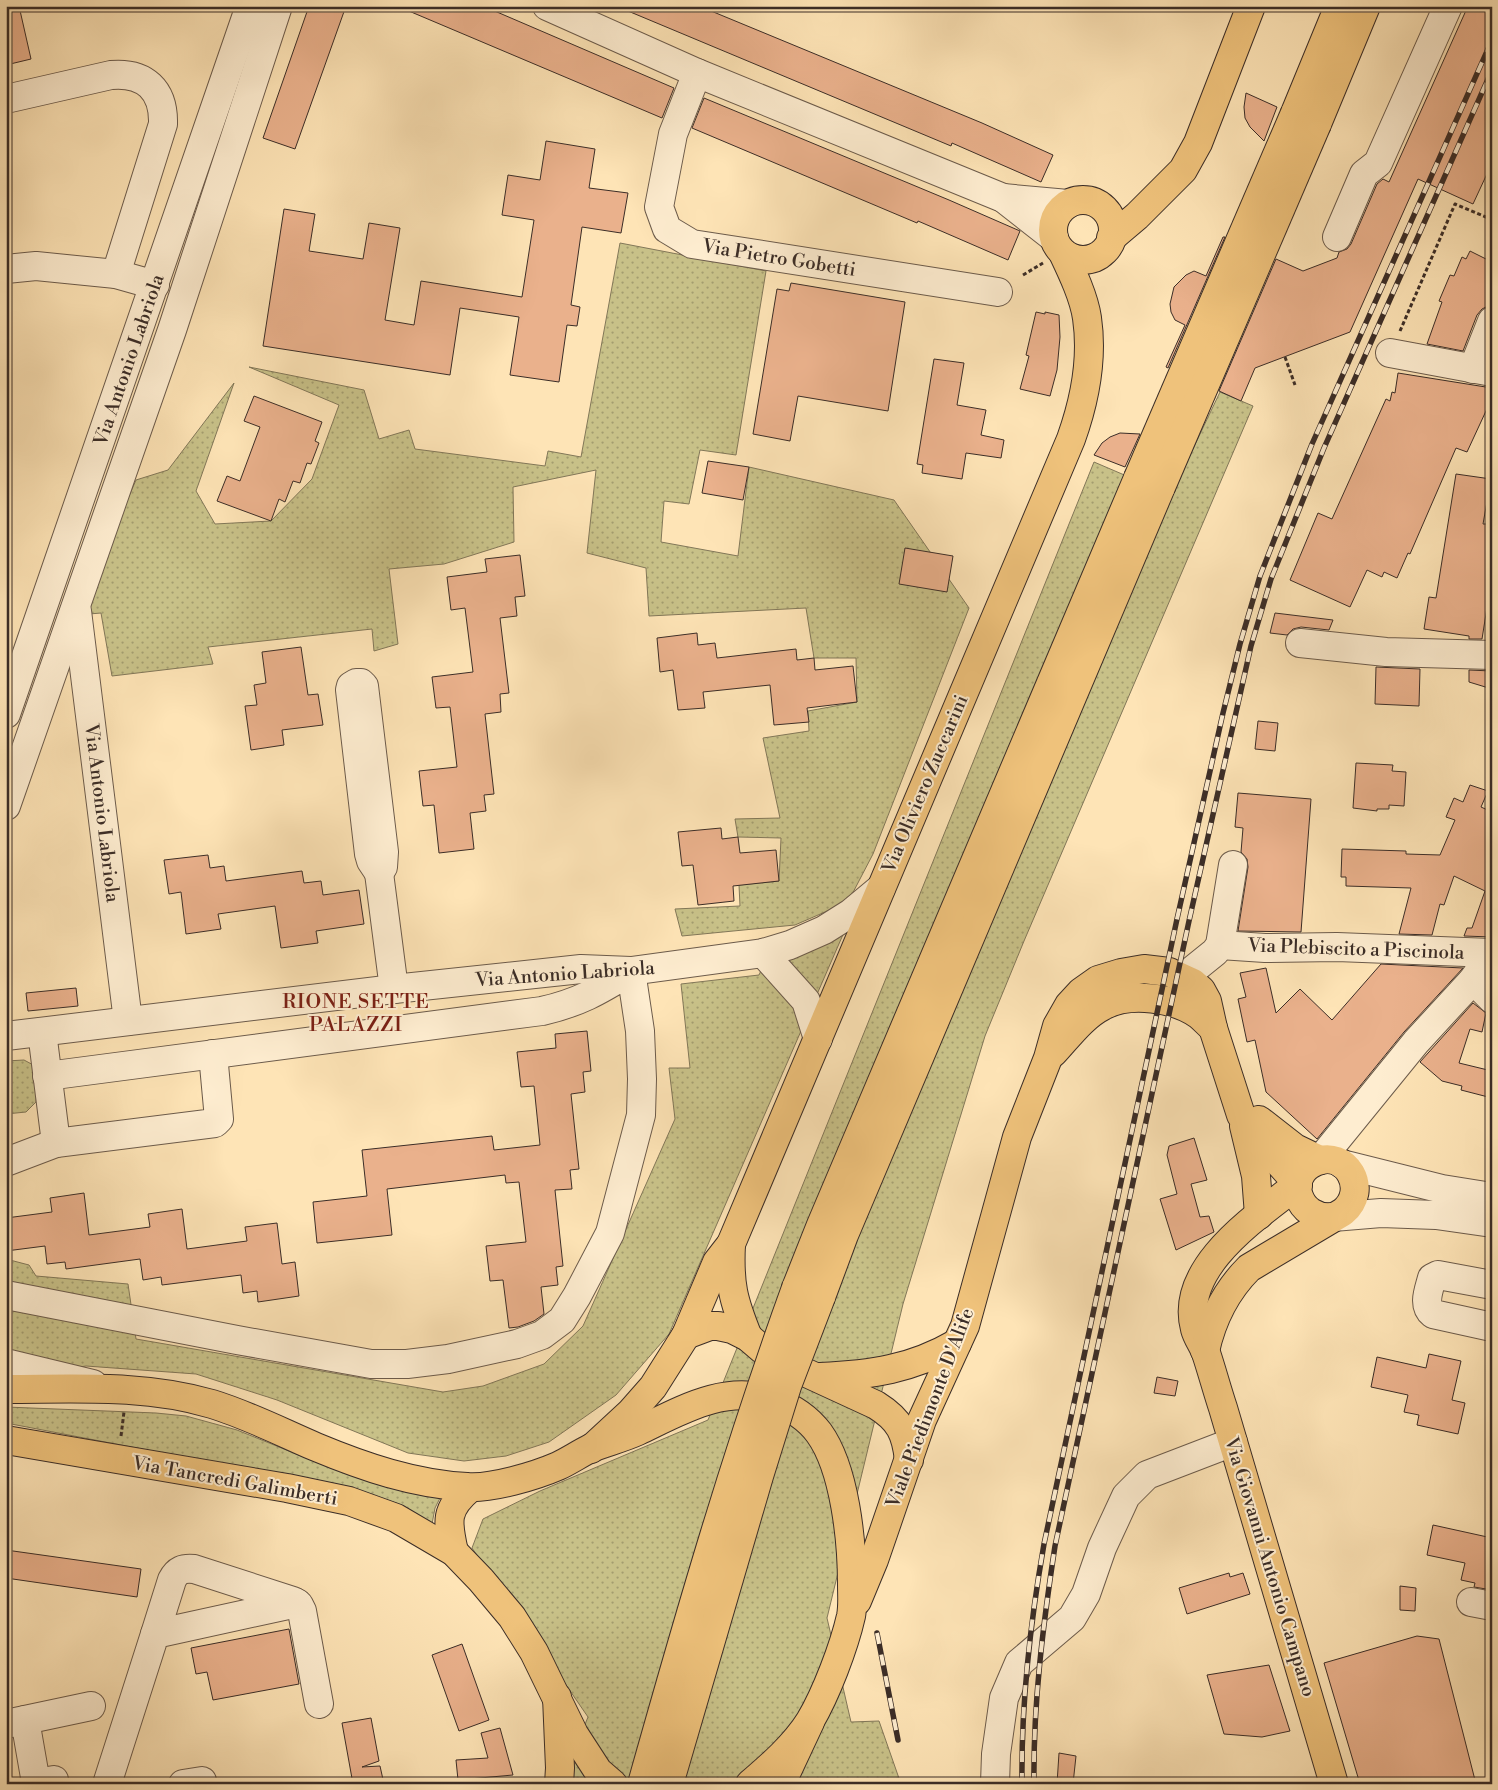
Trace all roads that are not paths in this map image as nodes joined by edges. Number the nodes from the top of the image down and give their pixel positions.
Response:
1 (250, 6) edge
2 (278, 6) edge
3 (547, 6) edge
4 (1250, 6) edge
5 (1339, 6) edge
6 (1366, 6) edge
7 (1448, 6) edge
8 (697, 73) junction
9 (6, 100) edge
10 (1306, 118) junction
11 (1158, 193) junction
12 (1003, 198) junction
13 (1080, 203) junction
14 (1337, 237) dead end
15 (1108, 244) junction
16 (1054, 251) junction
17 (6, 269) edge
18 (116, 274) junction
19 (155, 285) junction
20 (998, 292) dead end
21 (1087, 316) junction
22 (1492, 321) edge
23 (1390, 353) road end
24 (1482, 370) edge
25 (1149, 483) junction
26 (76, 606) junction
27 (1300, 643) dead end
28 (1492, 655) edge
29 (6, 714) edge
30 (6, 806) edge
31 (1233, 865) dead end
32 (379, 873) junction
33 (881, 888) junction
34 (1218, 949) junction
35 (763, 953) junction
36 (1492, 953) edge
37 (631, 971) junction
38 (1184, 977) junction
39 (394, 989) junction
40 (1483, 990) edge
41 (1207, 1001) junction
42 (128, 1021) junction
43 (1213, 1028) junction
44 (42, 1032) junction
45 (6, 1036) edge
46 (818, 1040) junction
47 (213, 1054) junction
48 (1048, 1058) junction
49 (47, 1076) junction
50 (1238, 1106) junction
51 (56, 1143) junction
52 (6, 1162) edge
53 (1331, 1162) junction
54 (1298, 1184) junction
55 (1492, 1197) edge
56 (1259, 1215) junction
57 (1333, 1217) junction
58 (1492, 1223) edge
59 (731, 1244) junction
60 (1492, 1285) edge
61 (6, 1295) edge
62 (1492, 1327) edge
63 (686, 1335) junction
64 (748, 1336) junction
65 (957, 1343) junction
66 (1205, 1351) junction
67 (6, 1363) edge
68 (813, 1377) junction
69 (6, 1388) edge
70 (120, 1398) junction
71 (6, 1440) edge
72 (1233, 1442) junction
73 (591, 1448) junction
74 (909, 1460) junction
75 (470, 1488) junction
76 (454, 1552) junction
77 (297, 1603) junction
78 (852, 1614) junction
79 (155, 1634) junction
80 (556, 1697) junction
81 (319, 1704) dead end
82 (91, 1706) dead end
83 (24, 1720) edge
84 (810, 1722) junction
85 (44, 1783) edge
86 (107, 1784) edge
87 (559, 1784) edge
88 (613, 1784) edge
89 (642, 1784) edge
90 (669, 1784) edge
91 (750, 1784) edge
92 (781, 1784) edge
93 (995, 1784) edge
94 (1334, 1784) edge

1 - 19 street, Via Antonio Labriola
2 - 26 street, Via Antonio Labriola
3 - 8 street
4 - 11 main road
5 - 10 main road
6 - 10 main road
7 - 14 street
8 - 12 street
8 - 20 street, Via Pietro Gobetti
9 - 18 street
10 - 25 main road, bridge
11 - 13 main road
11 - 15 main road
12 - 13 street
12 - 16 street
13 - 15 main road, Via Oliviero Zuccarini
13 - 16 main road
15 - 16 main road
15 - 21 main road, Via Oliviero Zuccarini
16 - 21 main road, Via Oliviero Zuccarini
17 - 18 street
18 - 19 street
19 - 29 street, Via Antonio Labriola
21 - 33 main road, Via Oliviero Zuccarini
22 - 24 street
23 - 24 street
25 - 89 main road, bridge
25 - 90 main road, bridge
26 - 30 street, Via Antonio Labriola
26 - 42 street, Via Antonio Labriola
27 - 28 street
31 - 34 street
32 - 32 street
32 - 39 street
33 - 35 street, Via Antonio Labriola
33 - 46 main road, Via Oliviero Zuccarini
34 - 36 street, Via Plebiscito a Piscinola
34 - 38 street
34 - 41 street
35 - 37 street, Via Antonio Labriola
35 - 46 street
36 - 40 street, Via Plebiscito a Piscinola
37 - 39 street, Via Antonio Labriola
37 - 47 street
37 - 61 street
38 - 41 main road, Viale Piedimonte D'Alife
38 - 48 main road, Viale Piedimonte D'Alife
39 - 42 street, Via Antonio Labriola
40 - 53 street, Via Plebiscito a Piscinola
41 - 43 main road, Viale Piedimonte D'Alife
42 - 44 street, Via Antonio Labriola
43 - 48 main road, Viale Piedimonte D'Alife
43 - 50 main road, Viale Piedimonte D'Alife
44 - 45 street, Via Antonio Labriola
44 - 49 street
46 - 59 main road, Via Oliviero Zuccarini
47 - 49 street
47 - 51 street
48 - 65 main road, Viale Piedimonte D'Alife
49 - 51 street
50 - 53 main road
50 - 54 main road, Viale Piedimonte D'Alife
50 - 56 main road
51 - 52 street
53 - 54 main road
53 - 55 street
53 - 57 main road
54 - 56 main road, Via Giovanni Antonio Campano
54 - 57 main road
56 - 66 main road, Via Giovanni Antonio Campano
57 - 58 street
57 - 66 main road
59 - 63 main road, Via Oliviero Zuccarini
59 - 64 main road, Via Oliviero Zuccarini
60 - 62 street
63 - 64 main road
63 - 73 main road
64 - 68 main road
65 - 68 main road
65 - 74 main road, Viale Piedimonte D'Alife
66 - 72 main road, Via Giovanni Antonio Campano
67 - 70 street
68 - 74 main road
69 - 70 main road
70 - 75 main road
71 - 76 main road, Via Tancredi Galimberti
72 - 93 street
72 - 94 main road, Via Giovanni Antonio Campano
73 - 75 main road
73 - 78 main road
74 - 78 main road, Viale Piedimonte D'Alife
75 - 76 main road
76 - 80 main road, Via Tancredi Galimberti
77 - 79 street
77 - 79 street
77 - 81 street
78 - 84 main road
79 - 86 street
80 - 87 main road
80 - 88 main road, Via Tancredi Galimberti
82 - 83 street
83 - 85 street
84 - 91 main road
84 - 92 main road

